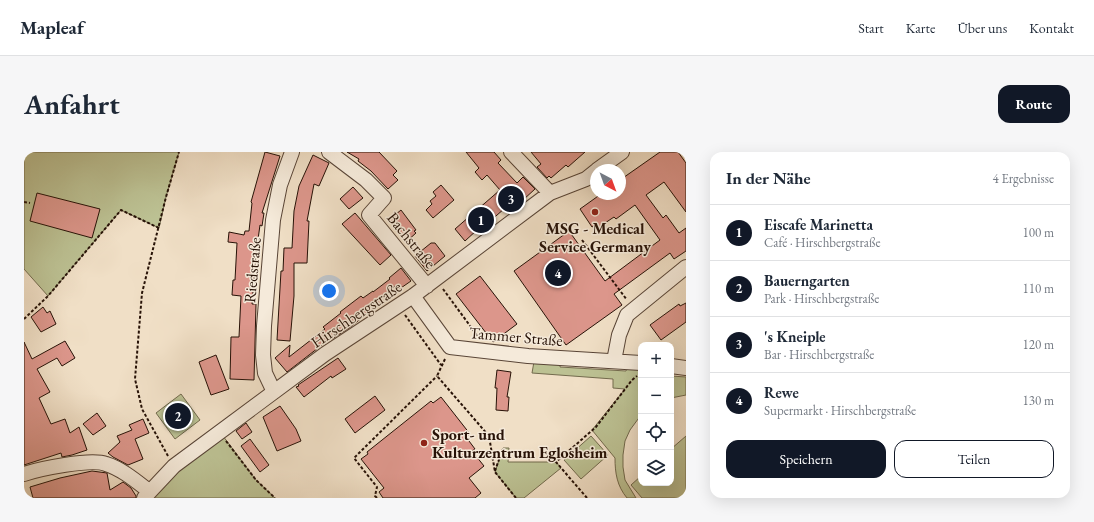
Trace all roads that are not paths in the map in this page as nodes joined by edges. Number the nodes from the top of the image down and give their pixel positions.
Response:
1 (292, 152) edge
2 (329, 152) edge
3 (511, 152) edge
4 (622, 152) edge
5 (605, 164) edge
6 (590, 175) edge
7 (550, 192) junction
8 (686, 267) edge
9 (432, 283) junction
10 (413, 296) junction
11 (614, 361) junction
12 (638, 363) edge
13 (674, 366) edge
14 (686, 368) edge
15 (274, 392) junction
16 (24, 474) edge
17 (147, 495) edge

1 - 15 street, Riedstraße
2 - 9 street, Bachstraße
3 - 7 street
4 - 5 street, Hirschbergstraße
6 - 7 street, Hirschbergstraße
7 - 9 street, Hirschbergstraße
8 - 11 street
9 - 10 street, Hirschbergstraße
10 - 11 street, Tammer Straße
10 - 15 street, Hirschbergstraße
11 - 12 street, Tammer Straße
13 - 14 street
15 - 17 street, Hirschbergstraße
16 - 17 street

